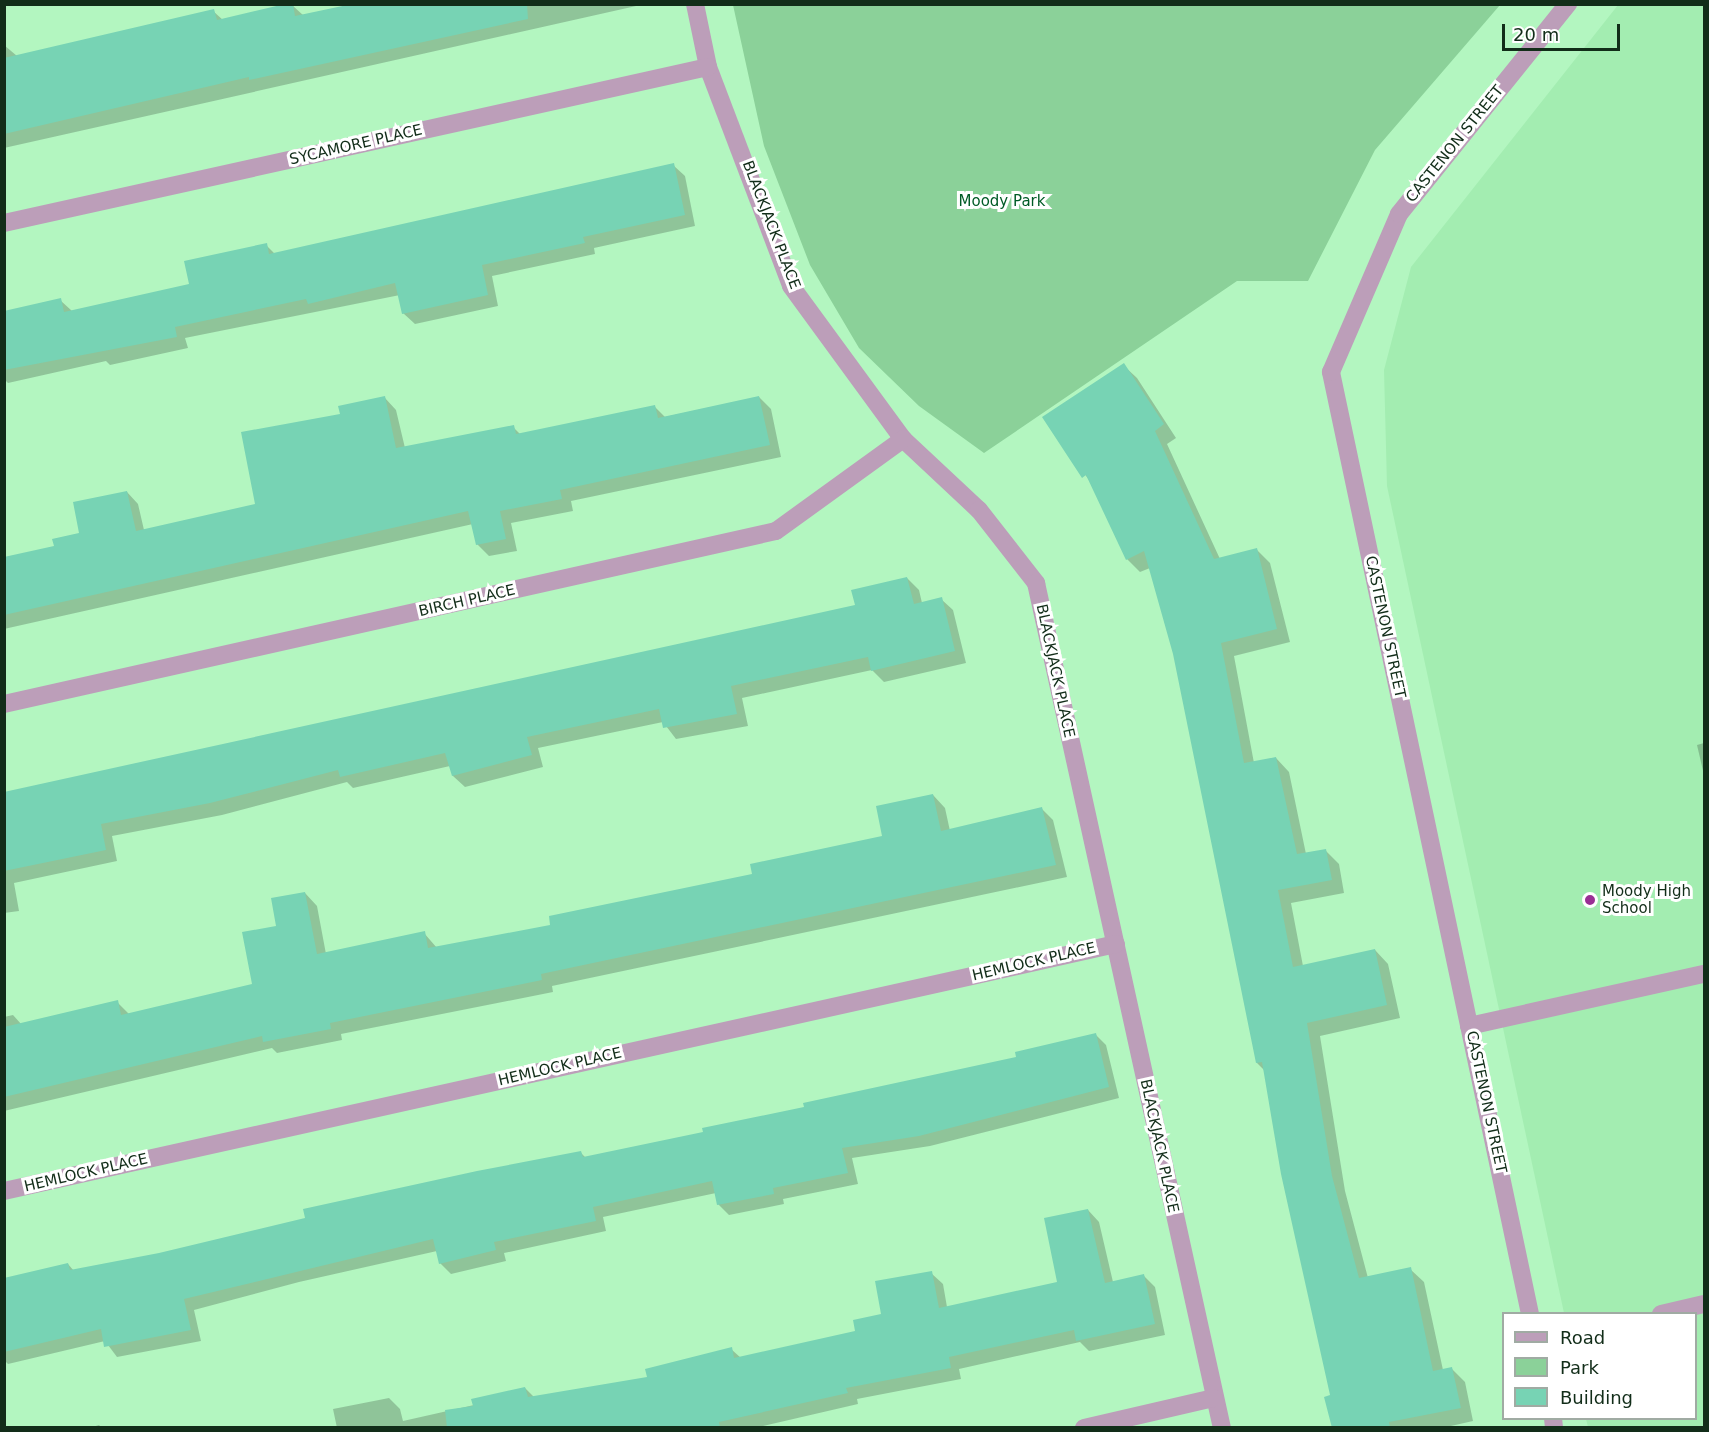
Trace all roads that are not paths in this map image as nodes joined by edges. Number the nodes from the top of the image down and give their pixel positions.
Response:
1 (695, 4) edge
2 (1568, 4) edge
3 (708, 67) junction
4 (4, 223) edge
5 (903, 439) junction
6 (4, 704) edge
7 (1116, 944) junction
8 (1704, 974) edge
9 (1470, 1026) junction
10 (4, 1191) edge
11 (1704, 1304) edge
12 (1530, 1312) edge
13 (1669, 1312) edge
14 (1214, 1398) junction
15 (1084, 1428) edge
16 (1222, 1428) edge

1 - 3 street, BLACKJACK PLACE
2 - 9 street, CASTENON STREET
3 - 4 street, SYCAMORE PLACE
3 - 5 street, BLACKJACK PLACE
5 - 6 street, BIRCH PLACE
5 - 7 street, BLACKJACK PLACE
7 - 10 street, HEMLOCK PLACE
7 - 14 street, BLACKJACK PLACE
8 - 9 street
9 - 12 street, CASTENON STREET
11 - 13 street
14 - 15 street
14 - 16 street, BLACKJACK PLACE

